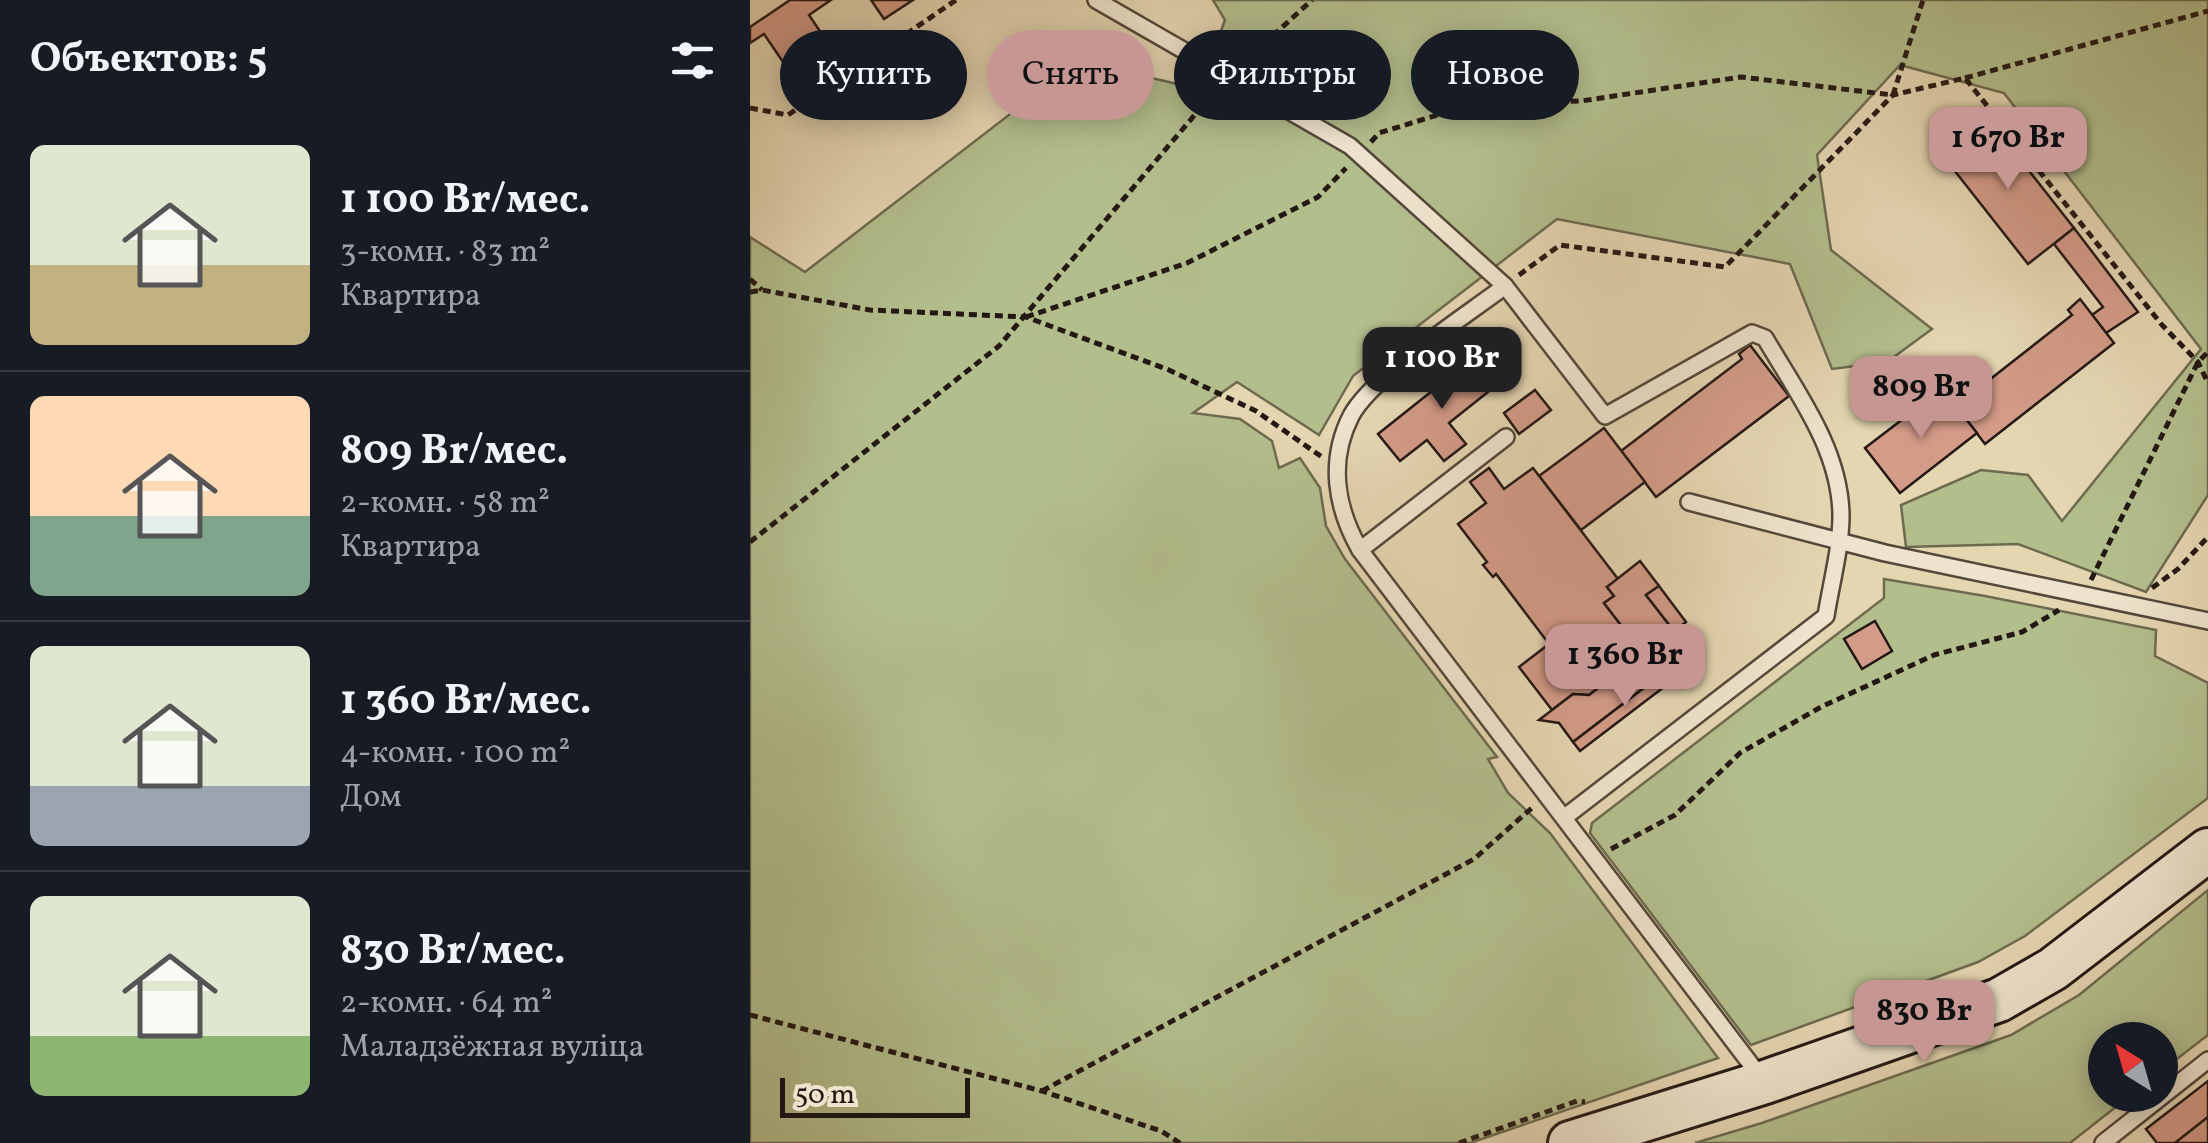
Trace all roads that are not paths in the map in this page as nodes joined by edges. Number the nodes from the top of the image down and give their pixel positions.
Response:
1 (1096, 0) edge
2 (1505, 286) junction
3 (1506, 437) dead end
4 (1689, 502) dead end
5 (1837, 541) junction
6 (1360, 550) junction
7 (2208, 621) edge
8 (1565, 817) junction
9 (2208, 850) edge
10 (2208, 1060) edge
11 (1765, 1082) junction
12 (1570, 1143) edge
13 (2103, 1143) edge

1 - 2 lane
2 - 5 lane
2 - 6 lane
3 - 6 lane
4 - 5 lane
5 - 7 lane
5 - 8 lane
6 - 8 lane
8 - 11 lane
9 - 11 street
10 - 13 lane
11 - 12 street

